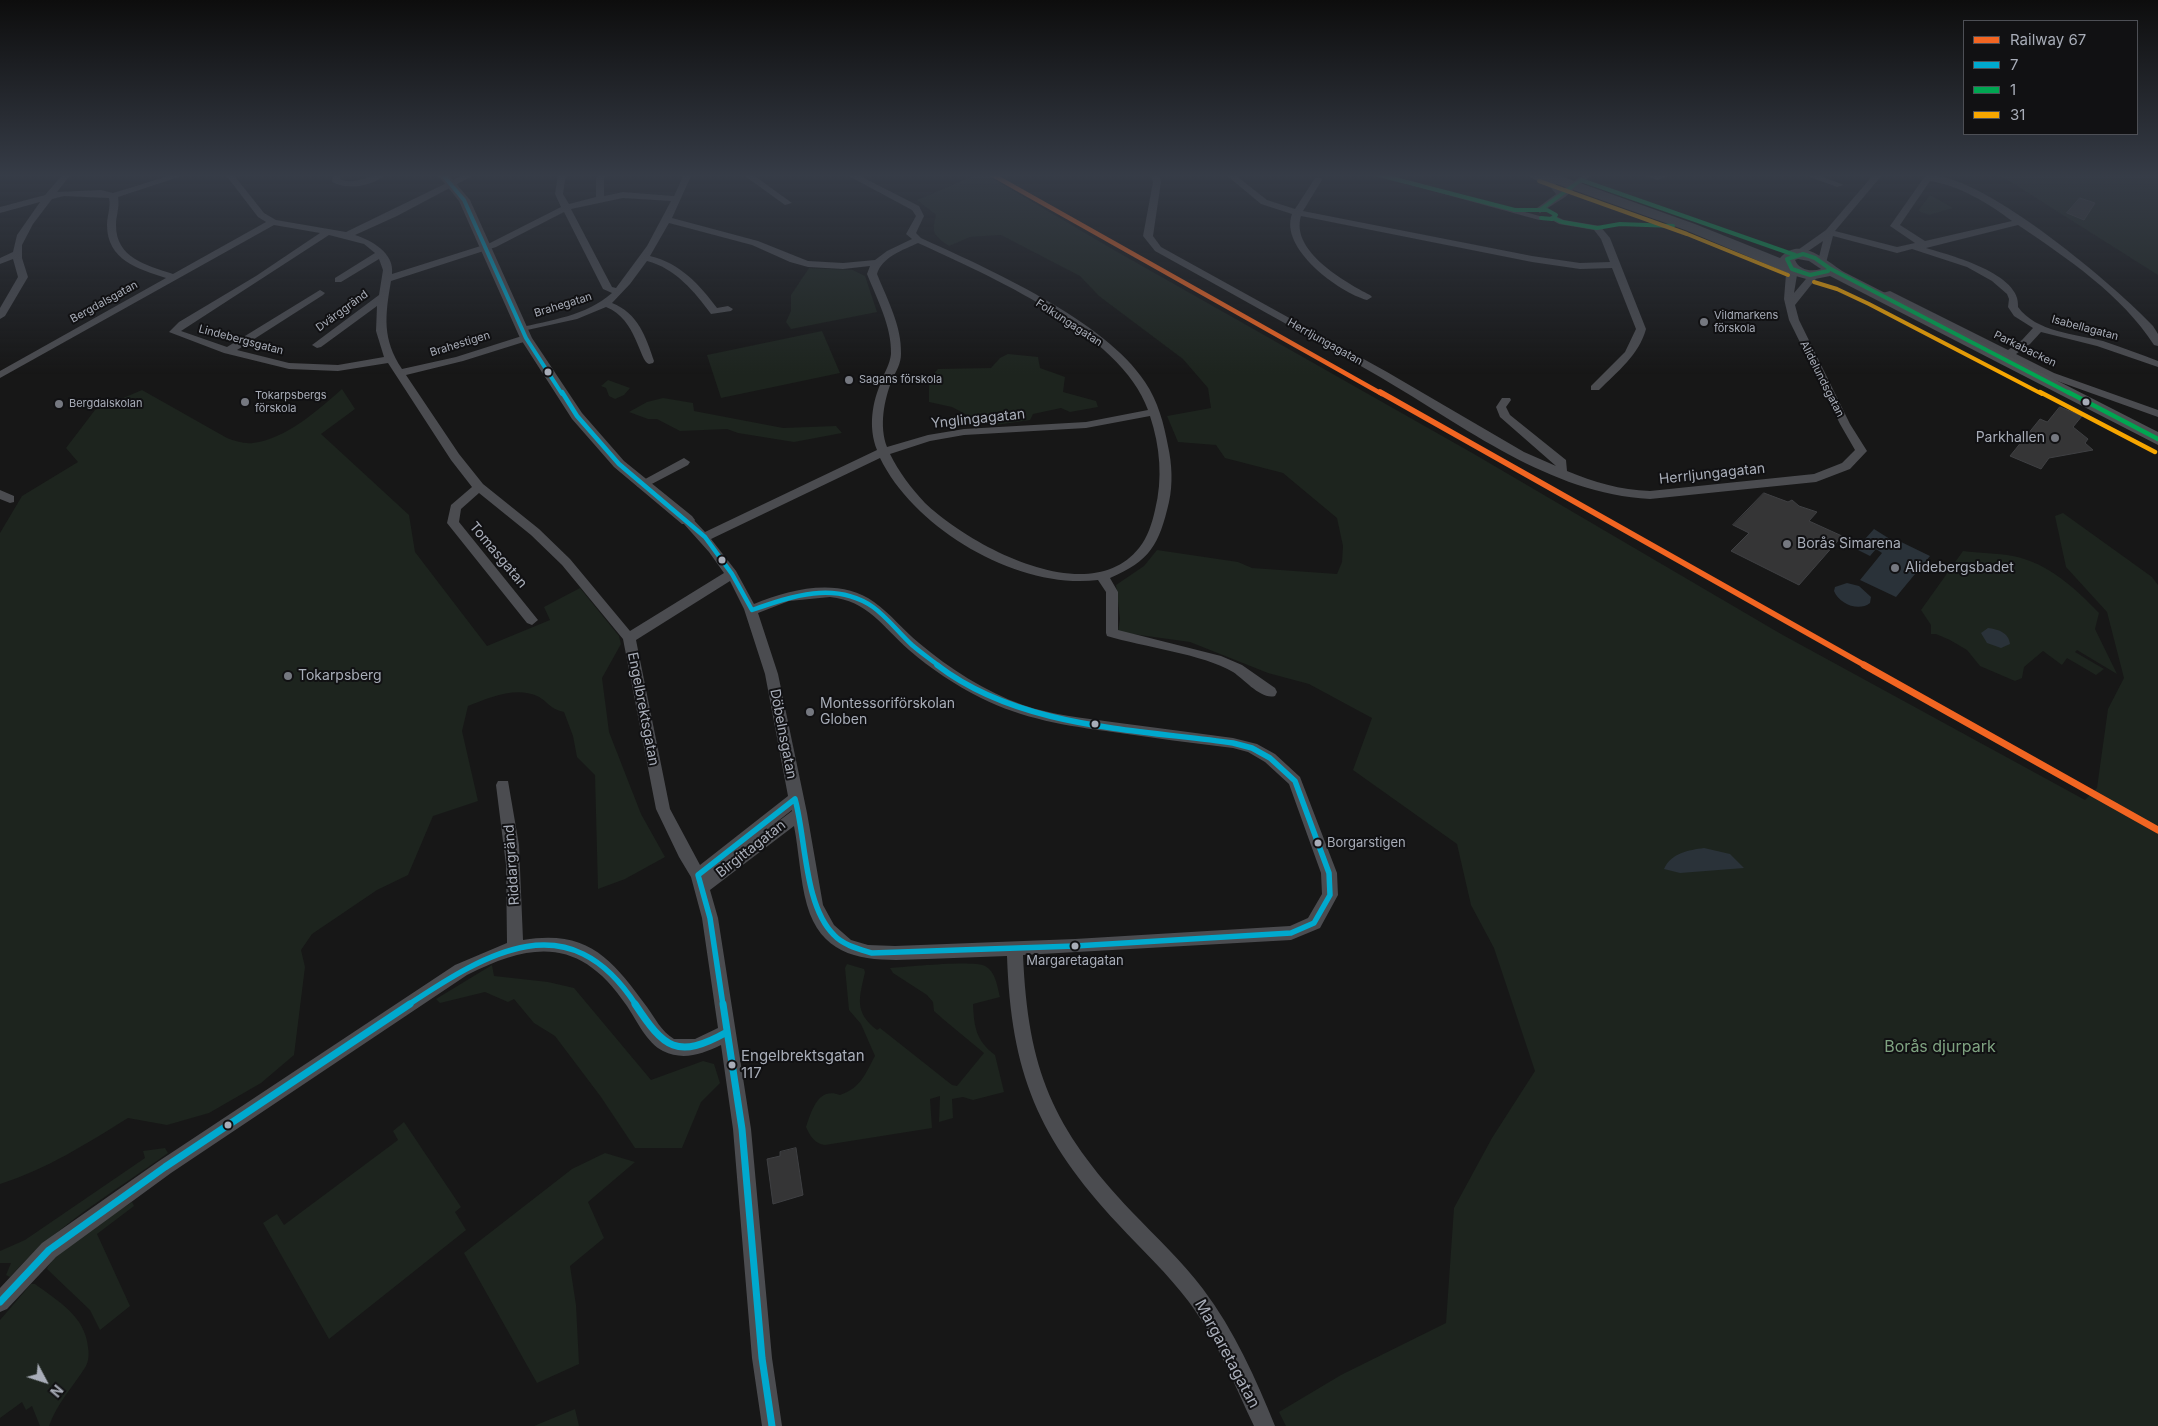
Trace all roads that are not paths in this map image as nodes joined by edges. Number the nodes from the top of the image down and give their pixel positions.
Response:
1 (20, 241) edge
2 (113, 241) edge
3 (240, 241) edge
4 (314, 241) edge
5 (363, 241) edge
6 (482, 241) edge
7 (504, 241) edge
8 (583, 241) edge
9 (655, 241) edge
10 (748, 241) edge
11 (917, 241) edge
12 (919, 241) edge
13 (1151, 241) edge
14 (1297, 241) edge
15 (1438, 241) edge
16 (1606, 241) edge
17 (1750, 241) edge
18 (1819, 241) edge
19 (1827, 241) edge
20 (1859, 241) edge
21 (1913, 241) edge
22 (1942, 241) edge
23 (2047, 241) edge
24 (1920, 246) junction
25 (485, 248) junction
26 (381, 253) junction
27 (16, 254) junction
28 (644, 257) junction
29 (0, 261) edge
30 (1794, 262) junction
31 (877, 263) junction
32 (1615, 265) junction
33 (1820, 270) junction
34 (173, 278) junction
35 (386, 279) junction
36 (338, 280) dead end
37 (618, 292) junction
38 (320, 293) dead end
39 (1887, 294) dead end
40 (382, 297) junction
41 (1367, 297) dead end
42 (606, 304) junction
43 (1791, 304) junction
44 (728, 309) dead end
45 (0, 316) edge
46 (2040, 328) junction
47 (524, 334) junction
48 (2158, 343) edge
49 (317, 345) dead end
50 (228, 351) junction
51 (2007, 355) junction
52 (391, 360) junction
53 (649, 361) dead end
54 (2158, 364) edge
55 (1, 372) edge
56 (400, 373) junction
57 (1595, 388) dead end
58 (1506, 400) dead end
59 (1154, 412) junction
60 (2158, 414) edge
61 (2158, 439) edge
62 (2158, 445) edge
63 (1861, 451) joint
64 (883, 452) junction
65 (684, 462) dead end
66 (1561, 474) junction
67 (642, 484) junction
68 (479, 487) junction
69 (687, 520) joint
70 (705, 537) junction
71 (732, 574) junction
72 (1102, 576) junction
73 (752, 610) junction
74 (532, 620) dead end
75 (629, 638) junction
76 (1270, 692) dead end
77 (503, 785) dead end
78 (797, 806) junction
79 (700, 881) junction
80 (515, 947) junction
81 (1015, 949) junction
82 (727, 1032) junction
83 (0, 1302) edge
84 (772, 1426) edge
85 (1265, 1426) edge

1 - 27 street
2 - 34 street
3 - 34 street, Bergdalsgatan
4 - 50 street, Lindebergsgatan
5 - 26 street
6 - 25 street, Döbelnsgatan
7 - 25 street
8 - 37 street
9 - 28 street, Brahegatan
10 - 31 street
11 - 31 street
12 - 59 street, Folkungagatan
13 - 66 street, Herrljungagatan
14 - 41 street
15 - 32 street
16 - 32 street
17 - 30 main road
18 - 30 street
19 - 33 street
20 - 24 street, Isabellagatan
21 - 24 street
22 - 24 street
23 - 48 street
24 - 46 street, Isabellagatan
25 - 35 street
25 - 47 street, Döbelnsgatan
26 - 35 street, Engelbrektsgatan
26 - 36 street
27 - 29 street
27 - 45 street
28 - 37 street, Brahegatan
28 - 44 street
30 - 33 main road
30 - 43 street, Alidelundsgatan
31 - 64 street, Folkungagatan
32 - 57 street
33 - 43 street
33 - 61 main road
33 - 62 main road
34 - 55 street, Bergdalsgatan
35 - 40 street, Engelbrektsgatan
37 - 42 street, Brahegatan
38 - 50 street
39 - 51 street, Parkabacken
40 - 49 street, Dvärggränd
40 - 52 street, Engelbrektsgatan
42 - 47 street, Brahegatan
42 - 53 street
43 - 63 street, Alidelundsgatan
46 - 51 street
46 - 54 street, Isabellagatan
47 - 56 street, Brahestigen
47 - 67 street, Döbelnsgatan
50 - 52 street, Lindebergsgatan
51 - 60 street, Parkabacken
52 - 56 street, Engelbrektsgatan
56 - 68 street, Engelbrektsgatan
58 - 66 street
59 - 64 street, Ynglingagatan
59 - 72 street, Folkungagatan
63 - 66 street, Herrljungagatan
64 - 70 street, Ynglingagatan
64 - 72 street, Folkungagatan
65 - 67 street
67 - 69 street, Döbelnsgatan
68 - 74 street, Tomasgatan
68 - 75 street, Engelbrektsgatan
69 - 70 street, Döbelnsgatan
70 - 71 street, Döbelnsgatan
71 - 73 street, Döbelnsgatan
71 - 75 street
72 - 76 street
73 - 78 street, Döbelnsgatan
73 - 81 street, Döbelnsgatan
75 - 79 street, Engelbrektsgatan
77 - 80 street, Riddargränd
78 - 79 street, Birgittagatan
78 - 81 street, Döbelnsgatan
79 - 82 street, Engelbrektsgatan
80 - 82 street
80 - 83 street
81 - 85 street, Margaretagatan
82 - 84 street, Engelbrektsgatan

